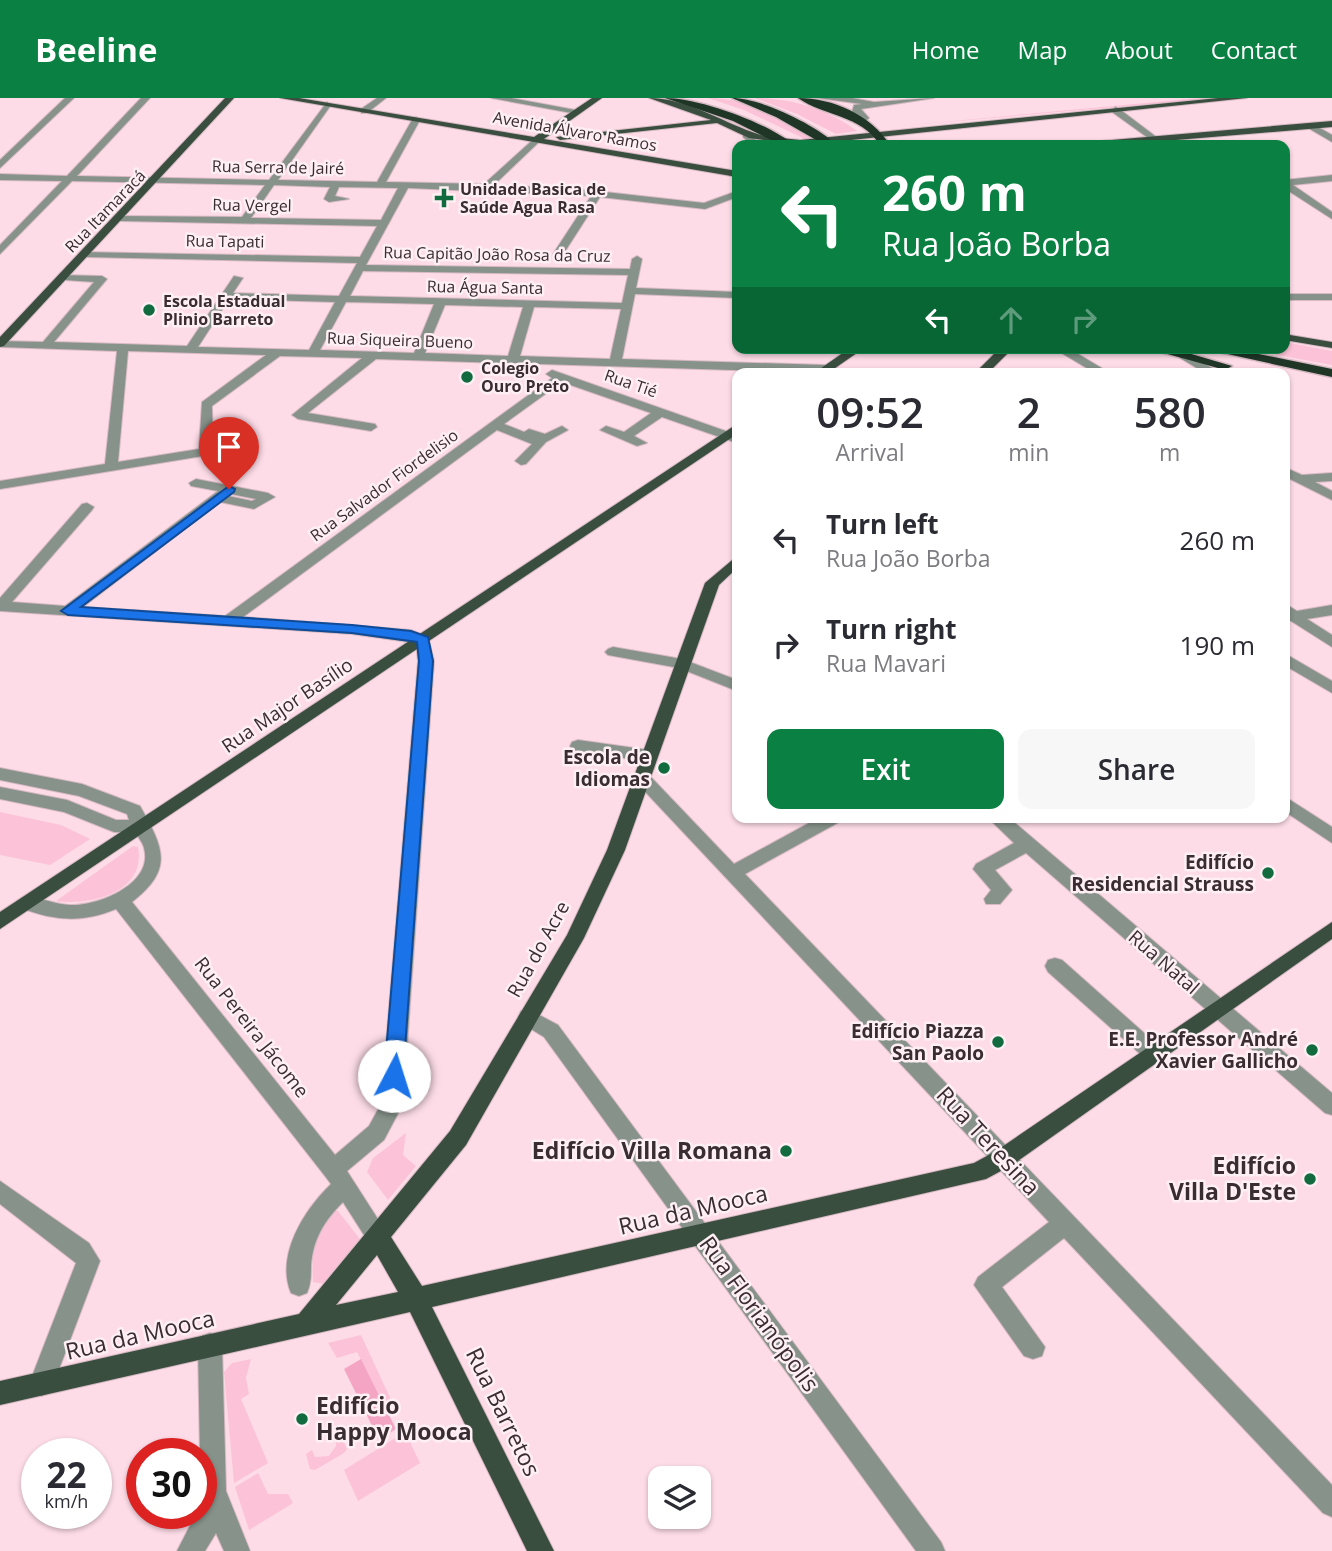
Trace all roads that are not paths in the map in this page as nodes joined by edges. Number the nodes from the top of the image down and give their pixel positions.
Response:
1 (70, 98) edge
2 (146, 98) edge
3 (230, 98) edge
4 (284, 98) edge
5 (382, 98) edge
6 (500, 98) edge
7 (598, 98) edge
8 (653, 98) edge
9 (670, 98) edge
10 (695, 98) edge
11 (737, 98) edge
12 (803, 98) edge
13 (822, 98) edge
14 (930, 98) edge
15 (1172, 98) edge
16 (1243, 98) edge
17 (306, 100) edge
18 (901, 101) junction
19 (327, 105) junction
20 (1115, 110) junction
21 (364, 111) junction
22 (578, 111) junction
23 (416, 120) junction
24 (864, 123) junction
25 (1332, 124) edge
26 (727, 125) junction
27 (1311, 125) junction
28 (746, 135) junction
29 (576, 136) junction
30 (881, 139) edge
31 (1332, 139) edge
32 (536, 140) junction
33 (752, 140) edge
34 (773, 140) edge
35 (785, 140) edge
36 (788, 140) edge
37 (823, 140) edge
38 (1157, 140) edge
39 (1178, 140) edge
40 (566, 145) junction
41 (0, 165) edge
42 (732, 173) edge
43 (0, 177) edge
44 (71, 178) junction
45 (1332, 178) edge
46 (157, 180) junction
47 (271, 182) junction
48 (1290, 182) edge
49 (336, 184) junction
50 (380, 185) junction
51 (404, 186) junction
52 (486, 187) junction
53 (1290, 187) edge
54 (597, 194) junction
55 (732, 196) edge
56 (344, 200) dead end
57 (1332, 216) edge
58 (120, 218) junction
59 (244, 221) junction
60 (383, 223) junction
61 (0, 250) edge
62 (85, 254) junction
63 (558, 254) dead end
64 (637, 259) dead end
65 (361, 264) junction
66 (634, 272) junction
67 (64, 277) junction
68 (238, 278) dead end
69 (631, 291) junction
70 (732, 295) edge
71 (226, 296) junction
72 (1290, 297) edge
73 (1332, 298) edge
74 (342, 299) junction
75 (441, 301) junction
76 (530, 303) junction
77 (626, 306) junction
78 (1290, 338) edge
79 (0, 344) edge
80 (46, 345) junction
81 (1332, 345) edge
82 (123, 348) junction
83 (190, 350) junction
84 (278, 352) junction
85 (313, 353) junction
86 (849, 354) edge
87 (1001, 354) edge
88 (1070, 354) edge
89 (1176, 354) edge
90 (1237, 354) edge
91 (372, 356) junction
92 (1184, 356) junction
93 (418, 357) junction
94 (513, 360) junction
95 (556, 361) junction
96 (615, 363) junction
97 (733, 368) edge
98 (828, 368) edge
99 (986, 368) edge
100 (1095, 368) edge
101 (1205, 368) edge
102 (1240, 368) edge
103 (545, 371) junction
104 (1332, 373) edge
105 (561, 377) junction
106 (1290, 378) edge
107 (1332, 387) edge
108 (660, 412) junction
109 (497, 424) junction
110 (371, 426) dead end
111 (562, 430) dead end
112 (607, 430) dead end
113 (732, 434) edge
114 (732, 435) edge
115 (625, 437) junction
116 (641, 443) dead end
117 (521, 461) dead end
118 (111, 469) junction
119 (1290, 474) edge
120 (1332, 477) edge
121 (1290, 480) edge
122 (1301, 480) junction
123 (196, 483) dead end
124 (0, 485) edge
125 (1332, 496) edge
126 (87, 507) dead end
127 (732, 565) edge
128 (0, 606) edge
129 (1332, 610) edge
130 (68, 611) junction
131 (1290, 613) edge
132 (1290, 615) edge
133 (229, 621) junction
134 (424, 640) junction
135 (1332, 642) edge
136 (612, 653) dead end
137 (1290, 662) edge
138 (682, 664) junction
139 (732, 684) edge
140 (1332, 688) edge
141 (578, 746) dead end
142 (649, 756) junction
143 (642, 778) junction
144 (1, 780) edge
145 (1290, 806) edge
146 (824, 823) edge
147 (1003, 823) edge
148 (141, 827) junction
149 (1332, 836) edge
150 (1027, 844) junction
151 (734, 872) junction
152 (993, 899) dead end
153 (120, 900) junction
154 (28, 903) junction
155 (0, 922) edge
156 (1332, 929) edge
157 (1055, 966) dead end
158 (1218, 1009) junction
159 (528, 1017) junction
160 (1154, 1054) junction
161 (1332, 1106) edge
162 (1004, 1158) junction
163 (338, 1177) junction
164 (0, 1191) edge
165 (1065, 1223) junction
166 (701, 1236) junction
167 (379, 1238) junction
168 (299, 1285) dead end
169 (416, 1299) junction
170 (307, 1323) junction
171 (210, 1345) junction
172 (1033, 1347) dead end
173 (41, 1384) junction
174 (0, 1393) edge
175 (212, 1438) edge
176 (217, 1501) edge
177 (1332, 1504) edge
178 (204, 1529) edge
179 (190, 1551) edge
180 (237, 1551) edge
181 (541, 1551) edge
182 (932, 1551) edge

1 - 41 street
2 - 44 street
3 - 46 main road, Rua Itamaracá
4 - 17 main road, Avenida Álvaro Ramos
5 - 21 street
6 - 22 street
7 - 22 main road
8 - 26 main road
9 - 35 highway
10 - 36 highway
11 - 37 highway
12 - 24 highway
13 - 18 street
14 - 18 street
15 - 24 main road
16 - 20 main road
17 - 19 main road, Avenida Álvaro Ramos
18 - 24 street
19 - 21 main road, Avenida Álvaro Ramos
19 - 47 street
20 - 30 main road
20 - 38 street
21 - 23 main road, Avenida Álvaro Ramos
22 - 32 main road
23 - 32 main road, Avenida Álvaro Ramos
23 - 50 street
24 - 30 highway
25 - 27 main road
26 - 28 main road
26 - 29 main road
27 - 31 street
27 - 39 main road
28 - 33 street
28 - 34 main road
29 - 32 main road
29 - 40 main road
32 - 40 main road, Avenida Álvaro Ramos
32 - 52 street
40 - 42 main road, Avenida Álvaro Ramos
43 - 44 street, Rua Serra de Jairé
44 - 46 street, Rua Serra de Jairé
44 - 61 street
45 - 48 street
46 - 47 street, Rua Serra de Jairé
46 - 58 main road, Rua Itamaracá
47 - 49 street, Rua Serra de Jairé
47 - 59 street
49 - 50 street, Rua Serra de Jairé
49 - 56 street
50 - 51 street, Rua Serra de Jairé
51 - 52 street, Rua Serra de Jairé
51 - 60 street
52 - 54 street, Rua Serra de Jairé
53 - 57 street
54 - 55 street, Rua Serra de Jairé
54 - 63 street
58 - 59 street, Rua Vergel
58 - 62 main road, Rua Itamaracá
59 - 60 street, Rua Vergel
60 - 65 street
62 - 65 street, Rua Tapati
62 - 67 main road, Rua Itamaracá
64 - 66 street
65 - 66 street, Rua Capitão João Rosa da Cruz
65 - 74 street
66 - 69 street
67 - 79 main road, Rua Itamaracá
67 - 80 street
68 - 71 street
69 - 70 street
69 - 77 street
71 - 74 street, Rua Água Santa
71 - 83 street
72 - 73 street
74 - 75 street, Rua Água Santa
74 - 85 street
75 - 76 street, Rua Água Santa
75 - 93 street
76 - 77 street, Rua Água Santa
76 - 94 street
77 - 96 street
78 - 81 main road
79 - 80 street, Rua Siqueira Bueno
80 - 82 street, Rua Siqueira Bueno
82 - 83 street, Rua Siqueira Bueno
82 - 118 street
83 - 84 street, Rua Siqueira Bueno
84 - 85 street, Rua Siqueira Bueno
84 - 118 street
85 - 91 street, Rua Siqueira Bueno
86 - 98 main road
87 - 99 main road
88 - 100 street
89 - 92 highway
90 - 104 highway
91 - 93 street, Rua Siqueira Bueno
91 - 110 street
92 - 101 street
92 - 102 highway
93 - 94 street, Rua Siqueira Bueno
94 - 95 street, Rua Siqueira Bueno
94 - 103 street, Rua Tié
95 - 96 street, Rua Siqueira Bueno
95 - 103 street
96 - 97 street, Rua Siqueira Bueno
103 - 105 street, Rua Tié
105 - 108 street, Rua Tié
105 - 109 street, Rua Salvador Fiordelisio
106 - 107 highway
108 - 113 street, Rua Tié
108 - 115 street
109 - 111 street
109 - 117 street
109 - 133 street, Rua Salvador Fiordelisio
112 - 115 street
114 - 134 main road, Rua Major Basílio
115 - 116 street
118 - 124 street
119 - 122 street
120 - 122 street
121 - 122 street
122 - 125 street
123 - 130 street
126 - 128 street
127 - 138 main road, Rua do Acre
128 - 130 street
129 - 131 street
130 - 133 street
132 - 135 street
133 - 134 street
134 - 148 main road, Rua Major Basílio
134 - 163 street
136 - 138 street
137 - 140 street
138 - 139 street
138 - 142 main road, Rua do Acre
141 - 142 street
142 - 143 main road, Rua do Acre
143 - 151 street, Rua Teresina
143 - 159 main road, Rua do Acre
144 - 148 street
145 - 149 street
146 - 151 street
147 - 150 street, Rua Natal
148 - 153 street
148 - 154 main road, Rua Major Basílio
150 - 152 street
150 - 158 street, Rua Natal
151 - 162 street, Rua Teresina
153 - 154 street
153 - 163 street, Rua Pereira Jácome
154 - 155 main road, Rua Major Basílio
156 - 158 main road, Rua da Mooca
157 - 160 street
158 - 160 main road, Rua da Mooca
158 - 161 street, Rua Natal
159 - 166 street, Rua Florianópolis
159 - 167 main road, Rua do Acre
160 - 162 main road, Rua da Mooca
162 - 165 street, Rua Teresina
162 - 166 main road, Rua da Mooca
163 - 167 street, Rua Pereira Jácome
163 - 168 street
164 - 173 street
165 - 172 street
165 - 177 street, Rua Teresina
166 - 169 main road, Rua da Mooca
166 - 182 street, Rua Florianópolis
167 - 169 main road, Rua Pereira Jácome
167 - 170 main road, Rua do Acre
169 - 170 main road, Rua da Mooca
169 - 181 main road, Rua Barretos
170 - 171 main road, Rua da Mooca
171 - 173 main road, Rua da Mooca
171 - 175 street
173 - 174 main road, Rua da Mooca
176 - 180 street
178 - 179 street

